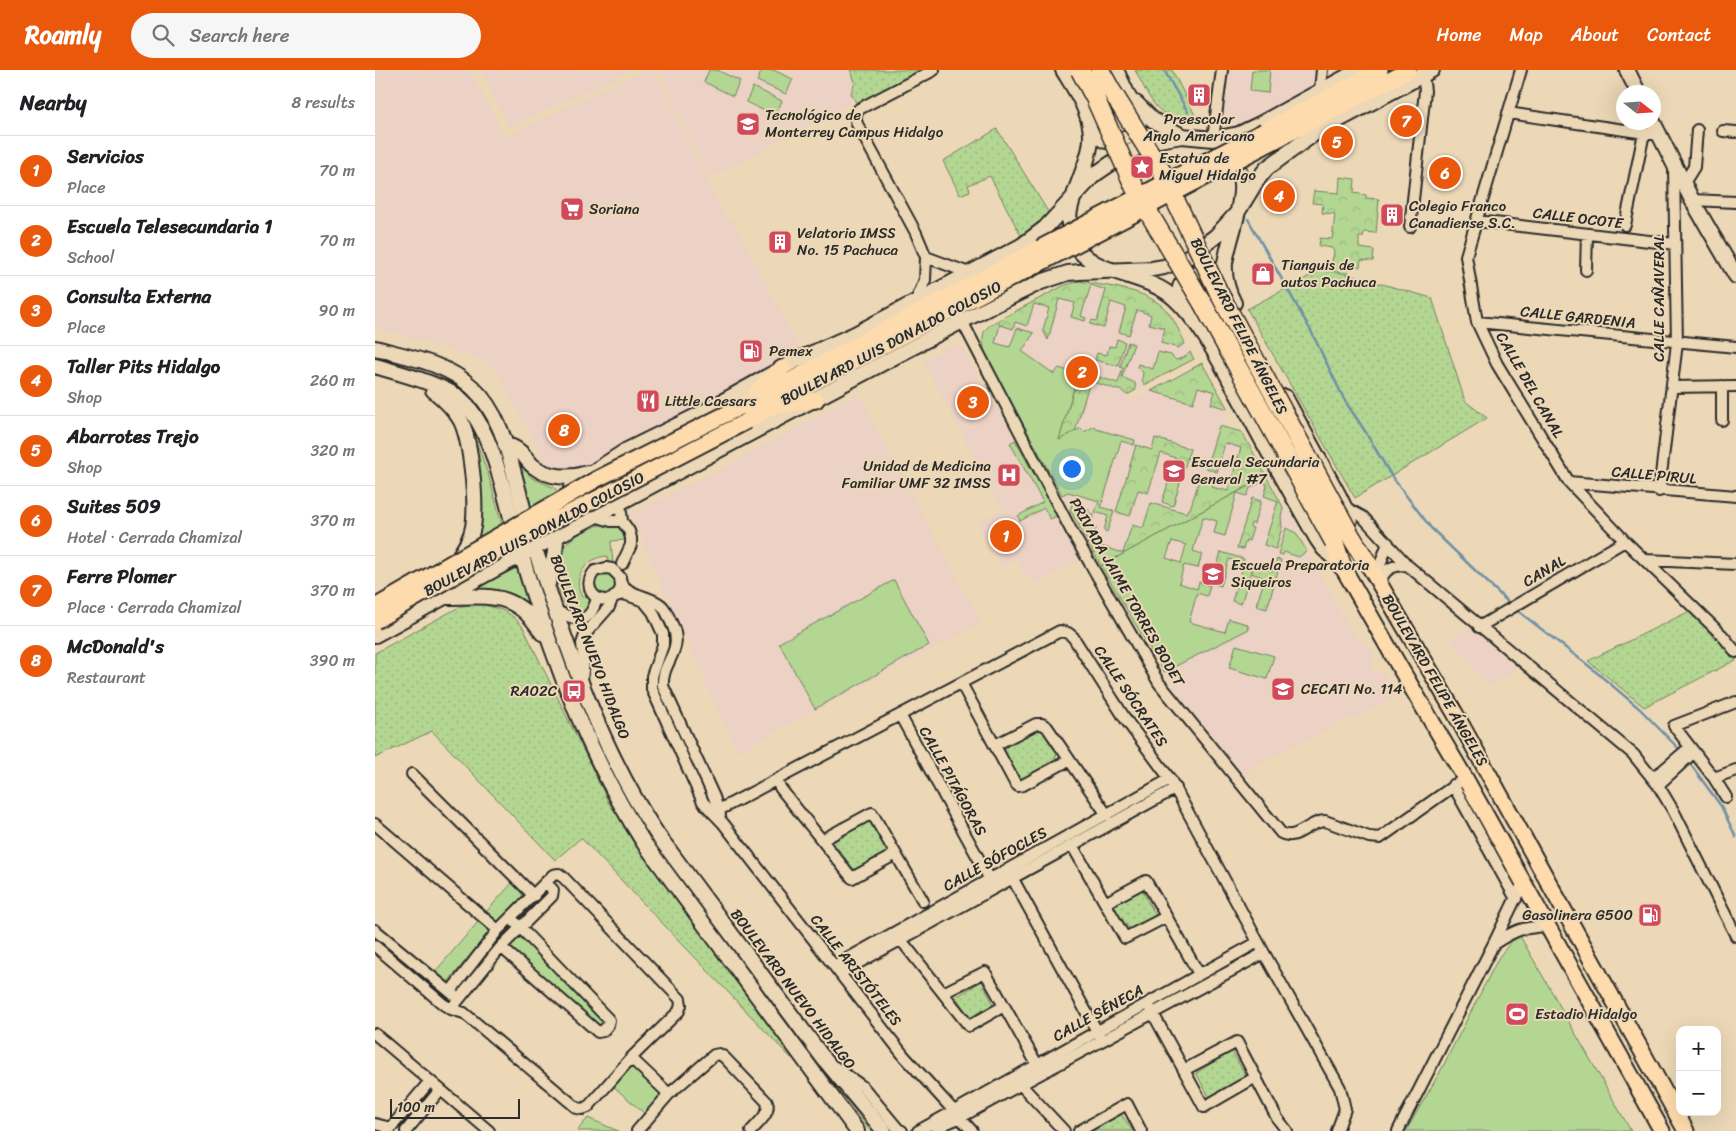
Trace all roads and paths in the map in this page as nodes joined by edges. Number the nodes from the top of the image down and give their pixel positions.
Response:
1 (934, 70) edge
2 (1063, 70) edge
3 (1079, 70) edge
4 (1100, 70) edge
5 (1116, 70) edge
6 (1221, 70) edge
7 (1322, 70) edge
8 (1359, 70) edge
9 (1380, 70) edge
10 (1521, 70) edge
11 (1627, 70) edge
12 (1421, 72) edge
13 (1634, 85) edge
14 (1320, 90) junction
15 (1127, 93) junction
16 (1086, 110) junction
17 (1507, 114) junction
18 (1260, 124) junction
19 (1616, 126) edge
20 (1652, 130) edge
21 (1697, 130) dead end
22 (1723, 131) dead end
23 (1736, 132) edge
24 (1182, 136) junction
25 (1213, 139) junction
26 (1279, 159) junction
27 (1673, 163) junction
28 (1684, 183) junction
29 (1075, 195) junction
30 (1692, 200) junction
31 (1736, 202) edge
32 (1237, 213) junction
33 (1477, 221) junction
34 (1625, 225) dead end
35 (1411, 227) dead end
36 (1587, 234) junction
37 (1675, 244) junction
38 (1021, 246) junction
39 (926, 257) junction
40 (1586, 270) dead end
41 (1118, 271) junction
42 (969, 273) junction
43 (1736, 276) edge
44 (1041, 282) junction
45 (1227, 290) junction
46 (916, 301) junction
47 (962, 321) junction
48 (1194, 321) junction
49 (1477, 322) junction
50 (1677, 343) junction
51 (1736, 347) edge
52 (375, 348) edge
53 (375, 366) edge
54 (783, 368) junction
55 (819, 373) junction
56 (461, 378) junction
57 (420, 380) junction
58 (1722, 386) junction
59 (1736, 386) edge
60 (1672, 387) junction
61 (805, 388) junction
62 (816, 400) junction
63 (740, 407) junction
64 (772, 407) junction
65 (1722, 420) dead end
66 (505, 444) junction
67 (593, 472) junction
68 (1569, 482) junction
69 (1659, 491) junction
70 (1736, 496) edge
71 (620, 503) junction
72 (1345, 507) junction
73 (595, 516) junction
74 (526, 521) junction
75 (622, 522) junction
76 (513, 528) junction
77 (556, 536) junction
78 (1341, 538) junction
79 (1625, 541) junction
80 (1388, 543) junction
81 (527, 546) junction
82 (1646, 560) junction
83 (450, 564) junction
84 (622, 564) junction
85 (1736, 564) edge
86 (1407, 565) junction
87 (1342, 566) junction
88 (606, 568) junction
89 (1375, 574) junction
90 (467, 575) junction
91 (621, 579) junction
92 (548, 588) junction
93 (450, 594) junction
94 (614, 597) junction
95 (597, 599) junction
96 (375, 603) edge
97 (375, 608) edge
98 (556, 611) junction
99 (375, 621) edge
100 (1479, 627) junction
101 (375, 635) edge
102 (1722, 635) junction
103 (1736, 636) edge
104 (551, 645) junction
105 (1736, 652) edge
106 (582, 680) junction
107 (961, 683) junction
108 (1736, 702) edge
109 (899, 715) junction
110 (1465, 732) junction
111 (1445, 744) junction
112 (995, 745) junction
113 (1692, 749) junction
114 (1069, 760) junction
115 (1736, 770) edge
116 (412, 774) dead end
117 (1714, 778) junction
118 (776, 780) junction
119 (1459, 781) junction
120 (1655, 781) junction
121 (1173, 784) junction
122 (1726, 797) dead end
123 (715, 812) junction
124 (1107, 815) junction
125 (375, 824) edge
126 (822, 840) junction
127 (1072, 845) junction
128 (896, 854) junction
129 (1010, 874) junction
130 (546, 883) junction
131 (1523, 883) junction
132 (993, 884) junction
133 (533, 896) junction
134 (1516, 899) junction
135 (923, 901) dead end
136 (1105, 903) junction
137 (1166, 917) junction
138 (511, 918) junction
139 (1547, 926) junction
140 (521, 927) junction
141 (375, 930) edge
142 (498, 930) junction
143 (1736, 936) edge
144 (901, 940) junction
145 (1258, 942) junction
146 (1494, 944) junction
147 (375, 946) edge
148 (501, 948) junction
149 (1264, 953) junction
150 (476, 959) junction
151 (485, 967) junction
152 (837, 970) junction
153 (1199, 974) junction
154 (943, 993) junction
155 (454, 995) junction
156 (1147, 1002) junction
157 (1004, 1006) junction
158 (451, 1009) junction
159 (463, 1013) junction
160 (1153, 1013) junction
161 (1097, 1030) junction
162 (375, 1034) edge
163 (1103, 1040) junction
164 (631, 1058) junction
165 (824, 1059) junction
166 (1037, 1064) junction
167 (1184, 1070) junction
168 (1042, 1073) junction
169 (1256, 1078) junction
170 (430, 1081) junction
171 (1021, 1085) junction
172 (440, 1090) junction
173 (669, 1094) junction
174 (956, 1114) junction
175 (375, 1124) edge
176 (936, 1128) edge
177 (390, 1130) edge
178 (406, 1131) edge
179 (489, 1131) edge
180 (637, 1131) edge
181 (751, 1131) edge
182 (857, 1131) edge
183 (884, 1131) edge
184 (902, 1131) edge
185 (918, 1131) edge
186 (972, 1131) edge
187 (1064, 1131) edge
188 (1079, 1131) edge
189 (1141, 1131) edge
190 (1287, 1131) edge
191 (1337, 1131) edge
192 (1398, 1131) edge
193 (1662, 1131) edge
194 (1687, 1131) edge

1 - 39 street
2 - 16 main road
3 - 78 highway, BOULEVARD FELIPE ÁNGELES, bridge
4 - 78 highway, BOULEVARD FELIPE ÁNGELES, bridge
5 - 15 main road
6 - 25 street
7 - 14 street
8 - 14 main road, BOULEVARD LUIS DONALDO COLOSIO
9 - 55 main road, BOULEVARD LUIS DONALDO COLOSIO, bridge
10 - 17 street, CALLE DEL CANAL
11 - 13 main road
12 - 26 main road
12 - 35 street
12 - 55 main road, BOULEVARD LUIS DONALDO COLOSIO, bridge
14 - 18 main road, BOULEVARD LUIS DONALDO COLOSIO
15 - 16 main road
15 - 24 main road
16 - 29 main road
17 - 19 street
17 - 33 street, CALLE DEL CANAL
18 - 25 main road, BOULEVARD LUIS DONALDO COLOSIO
18 - 26 main road
20 - 27 main road
20 - 34 street
21 - 28 street
22 - 23 street
24 - 25 main road, BOULEVARD LUIS DONALDO COLOSIO
24 - 29 main road, BOULEVARD LUIS DONALDO COLOSIO
25 - 32 main road
26 - 32 main road
27 - 28 main road
27 - 37 street, CALLE CAÑAVERAL
28 - 30 main road
29 - 38 main road, BOULEVARD LUIS DONALDO COLOSIO
29 - 41 main road
30 - 31 street
30 - 43 main road
32 - 41 main road, BOULEVARD LUIS DONALDO COLOSIO
32 - 45 main road
33 - 36 street, CALLE OCOTE
33 - 49 street, CALLE DEL CANAL
36 - 37 street, CALLE OCOTE
36 - 40 street
37 - 50 street, CALLE CAÑAVERAL
38 - 42 main road, BOULEVARD LUIS DONALDO COLOSIO
38 - 44 main road
39 - 42 street
39 - 46 street
41 - 44 main road, BOULEVARD LUIS DONALDO COLOSIO
41 - 48 main road
42 - 46 main road, BOULEVARD LUIS DONALDO COLOSIO
44 - 47 main road, BOULEVARD LUIS DONALDO COLOSIO
45 - 48 main road
45 - 72 main road
46 - 54 main road, BOULEVARD LUIS DONALDO COLOSIO
47 - 62 main road, BOULEVARD LUIS DONALDO COLOSIO
47 - 119 street, PRIVADA JAIME TORRES BODET
48 - 87 main road
49 - 50 street, CALLE GARDENIA
49 - 68 street, CALLE DEL CANAL
50 - 51 street, CALLE GARDENIA
50 - 60 street, CALLE CAÑAVERAL
52 - 56 main road, BOULEVARD NUEVO HIDALGO
53 - 57 main road, BOULEVARD NUEVO HIDALGO
54 - 63 main road
54 - 67 main road, BOULEVARD LUIS DONALDO COLOSIO
55 - 61 main road, BOULEVARD LUIS DONALDO COLOSIO
55 - 63 main road, BOULEVARD LUIS DONALDO COLOSIO
56 - 57 main road
56 - 66 main road, BOULEVARD NUEVO HIDALGO
57 - 76 main road, BOULEVARD NUEVO HIDALGO
57 - 83 main road
58 - 59 street
58 - 60 street
58 - 65 street
60 - 69 street, CALLE CAÑAVERAL
61 - 64 main road, BOULEVARD LUIS DONALDO COLOSIO
61 - 81 main road
62 - 64 main road
62 - 71 main road, BOULEVARD LUIS DONALDO COLOSIO
63 - 97 main road, BOULEVARD LUIS DONALDO COLOSIO, bridge
64 - 99 main road, BOULEVARD LUIS DONALDO COLOSIO, bridge
66 - 67 main road
66 - 74 main road, BOULEVARD NUEVO HIDALGO
67 - 74 main road, BOULEVARD LUIS DONALDO COLOSIO
68 - 69 street, CALLE PIRUL
68 - 79 street, CALLE DEL CANAL
69 - 70 street, CALLE PIRUL
71 - 73 main road, BOULEVARD LUIS DONALDO COLOSIO
71 - 75 street
72 - 80 street
72 - 89 main road
73 - 75 street
73 - 77 main road, BOULEVARD LUIS DONALDO COLOSIO
74 - 76 main road, BOULEVARD LUIS DONALDO COLOSIO
74 - 81 main road, BOULEVARD NUEVO HIDALGO
75 - 84 street
76 - 81 main road, BOULEVARD NUEVO HIDALGO
76 - 83 main road, BOULEVARD LUIS DONALDO COLOSIO
77 - 81 main road, BOULEVARD LUIS DONALDO COLOSIO
77 - 92 main road
78 - 87 highway, BOULEVARD FELIPE ÁNGELES
78 - 89 highway, BOULEVARD FELIPE ÁNGELES
79 - 82 street, CALLE DEL CANAL
79 - 100 street, CANAL
80 - 86 street
80 - 89 street
81 - 90 main road
81 - 92 main road, BOULEVARD NUEVO HIDALGO
81 - 93 main road, BOULEVARD LUIS DONALDO COLOSIO
81 - 104 main road, BOULEVARD NUEVO HIDALGO
82 - 85 street
82 - 102 street, CALLE DEL CANAL
83 - 90 main road
83 - 96 main road, BOULEVARD LUIS DONALDO COLOSIO
84 - 88 street
84 - 91 street
86 - 89 street
86 - 100 street
87 - 111 main road, BOULEVARD FELIPE ÁNGELES
88 - 91 street
88 - 95 street
89 - 110 main road, BOULEVARD FELIPE ÁNGELES
90 - 93 main road
91 - 94 street
91 - 123 street, CALLE ARISTÓTELES
92 - 98 main road, BOULEVARD NUEVO HIDALGO
93 - 101 main road, BOULEVARD LUIS DONALDO COLOSIO
93 - 104 main road
94 - 95 street
94 - 106 street
94 - 123 street, CALLE ARISTÓTELES
95 - 98 street
98 - 106 main road, BOULEVARD NUEVO HIDALGO
100 - 120 street
102 - 103 street
102 - 105 street, CALLE DEL CANAL
104 - 182 main road, BOULEVARD NUEVO HIDALGO
106 - 165 main road, BOULEVARD NUEVO HIDALGO
107 - 109 street, CALLE SÓCRATES
107 - 112 street
107 - 121 street, CALLE SÓCRATES
108 - 113 street
109 - 118 street, CALLE SÓCRATES
109 - 132 street, CALLE PITÁGORAS
110 - 111 main road
110 - 194 main road, BOULEVARD FELIPE ÁNGELES
111 - 119 main road, BOULEVARD FELIPE ÁNGELES
112 - 114 street
112 - 114 street
113 - 117 street
113 - 120 street
114 - 124 street
115 - 117 street
116 - 133 street
117 - 122 street
118 - 123 street, CALLE SÓCRATES
118 - 126 street
119 - 131 main road, BOULEVARD FELIPE ÁNGELES
119 - 134 street
120 - 143 street
121 - 124 street, CALLE SÓFOCLES
121 - 127 street, CALLE SÓFOCLES
121 - 145 street, CALLE SÓCRATES
123 - 152 street, CALLE ARISTÓTELES
124 - 129 street, CALLE SÓFOCLES
125 - 142 street
126 - 128 street
126 - 128 street
127 - 129 street, CALLE SÓFOCLES
127 - 136 street
128 - 135 street
129 - 132 street, CALLE SÓFOCLES
129 - 161 street
130 - 133 street
130 - 140 street
130 - 164 street
131 - 134 street
131 - 139 main road, BOULEVARD FELIPE ÁNGELES
132 - 144 street, CALLE SÓFOCLES
132 - 152 street, CALLE SÓFOCLES
133 - 138 street
134 - 146 street
136 - 137 street
136 - 137 street
137 - 153 street
138 - 140 street
138 - 142 street
139 - 146 street
139 - 193 main road, BOULEVARD FELIPE ÁNGELES
140 - 148 street
140 - 148 street
141 - 155 street
142 - 150 street
144 - 152 street, CALLE SÓFOCLES
144 - 154 street
145 - 149 street, CALLE SÓCRATES
145 - 153 street, CALLE SÉNECA
146 - 192 street
147 - 158 street
148 - 151 street
149 - 160 street, CALLE SÉNECA
149 - 191 street, CALLE SÓCRATES
150 - 151 street
150 - 155 street
151 - 155 street
152 - 174 street, CALLE ARISTÓTELES
153 - 156 street, CALLE SÉNECA
154 - 157 street
154 - 157 street
155 - 158 street
155 - 159 street
156 - 160 street
156 - 161 street, CALLE SÉNECA
157 - 166 street
158 - 159 street
159 - 164 street
160 - 163 street, CALLE SÉNECA
160 - 167 street
161 - 163 street
161 - 166 street, CALLE SÉNECA
162 - 170 street
163 - 168 street, CALLE SÉNECA
164 - 173 street
165 - 183 main road, BOULEVARD NUEVO HIDALGO
165 - 184 street
166 - 168 street
166 - 174 street, CALLE SÉNECA
167 - 169 street
167 - 169 street
168 - 171 street, CALLE SÉNECA
169 - 190 street
170 - 172 street
170 - 177 street
171 - 174 street, CALLE SÉNECA
171 - 187 street
172 - 178 street
172 - 179 street
173 - 180 street
173 - 181 street
174 - 176 street
174 - 186 street, CALLE ARISTÓTELES
175 - 177 street
176 - 185 street
188 - 189 street

